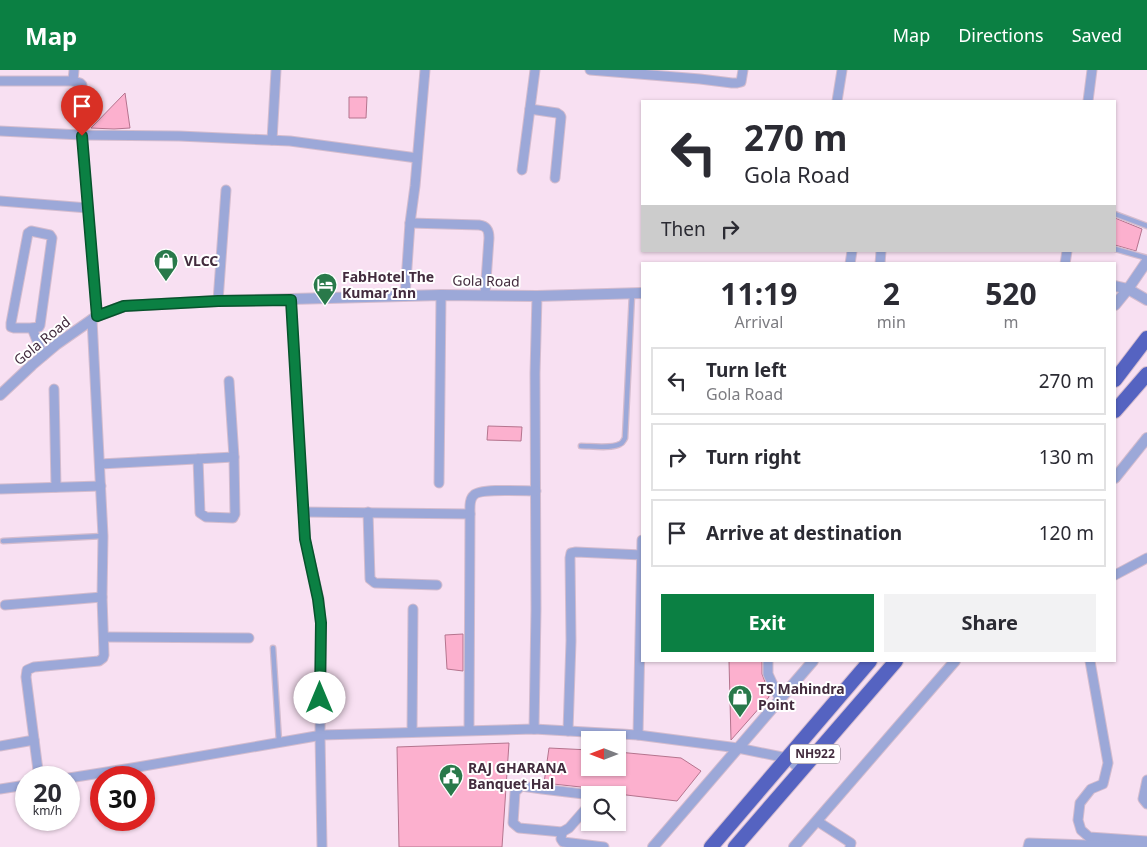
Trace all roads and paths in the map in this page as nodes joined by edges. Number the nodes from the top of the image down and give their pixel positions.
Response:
1 (74, 70) edge
2 (276, 70) edge
3 (425, 70) edge
4 (535, 70) edge
5 (590, 70) edge
6 (743, 70) edge
7 (842, 70) edge
8 (1092, 70) edge
9 (0, 81) edge
10 (73, 81) junction
11 (837, 100) edge
12 (1088, 100) edge
13 (530, 109) junction
14 (0, 132) edge
15 (82, 136) junction
16 (272, 140) junction
17 (417, 158) junction
18 (522, 170) dead end
19 (555, 178) dead end
20 (226, 190) dead end
21 (0, 201) edge
22 (88, 208) junction
23 (1116, 214) edge
24 (410, 223) junction
25 (1147, 226) edge
26 (1116, 249) edge
27 (1147, 259) edge
28 (1116, 286) edge
29 (1128, 289) junction
30 (637, 293) edge
31 (441, 294) junction
32 (486, 295) junction
33 (405, 296) junction
34 (537, 296) junction
35 (291, 300) junction
36 (1147, 300) edge
37 (218, 301) junction
38 (1116, 304) edge
39 (95, 318) junction
40 (32, 328) junction
41 (1147, 338) edge
42 (43, 356) junction
43 (1147, 374) edge
44 (1116, 379) edge
45 (229, 380) dead end
46 (54, 389) dead end
47 (0, 395) edge
48 (1116, 410) edge
49 (1147, 438) edge
50 (581, 446) dead end
51 (234, 457) junction
52 (198, 459) junction
53 (100, 464) junction
54 (1116, 477) edge
55 (439, 483) dead end
56 (101, 486) junction
57 (56, 488) junction
58 (1, 489) edge
59 (536, 491) junction
60 (303, 512) junction
61 (368, 512) junction
62 (470, 514) junction
63 (103, 536) junction
64 (3, 541) dead end
65 (641, 555) edge
66 (1147, 558) edge
67 (1116, 575) edge
68 (437, 585) dead end
69 (102, 597) junction
70 (641, 600) edge
71 (5, 605) dead end
72 (413, 608) dead end
73 (104, 637) junction
74 (249, 638) dead end
75 (273, 648) dead end
76 (768, 662) edge
77 (812, 662) edge
78 (869, 662) edge
79 (895, 662) edge
80 (954, 662) edge
81 (1090, 662) edge
82 (780, 700) junction
83 (534, 729) junction
84 (469, 730) junction
85 (568, 731) junction
86 (412, 732) junction
87 (320, 735) junction
88 (638, 735) junction
89 (34, 740) junction
90 (279, 742) junction
91 (0, 746) edge
92 (738, 748) junction
93 (786, 758) junction
94 (37, 766) edge
95 (801, 770) junction
96 (80, 776) edge
97 (1147, 780) edge
98 (15, 787) edge
99 (0, 789) edge
100 (581, 793) edge
101 (1147, 804) edge
102 (581, 815) edge
103 (817, 821) junction
104 (562, 832) junction
105 (1147, 841) edge
106 (322, 847) edge
107 (604, 847) edge
108 (653, 847) edge
109 (711, 847) edge
110 (735, 847) edge
111 (794, 847) edge
112 (850, 847) edge
113 (1028, 847) edge
114 (1147, 847) edge

1 - 10 street
2 - 16 street
3 - 17 street
4 - 13 street
5 - 6 street
7 - 11 street
8 - 12 street
9 - 10 street
10 - 15 street
13 - 18 street
13 - 19 street
14 - 15 street
15 - 16 street
15 - 22 street
16 - 17 street
17 - 24 street
20 - 37 street
21 - 22 street
22 - 39 street
23 - 25 lane
24 - 32 street
24 - 33 street
26 - 27 lane
27 - 29 street
28 - 29 street
29 - 36 street
29 - 38 street
30 - 34 street, Gola Road
30 - 50 lane
31 - 32 street, Gola Road
31 - 33 street, Gola Road
31 - 55 street
32 - 34 street, Gola Road
33 - 35 street, Gola Road
34 - 59 street
35 - 37 street, Gola Road
35 - 60 street
37 - 39 street, Gola Road
39 - 42 street, Gola Road
39 - 53 street
40 - 40 street
40 - 42 street
41 - 44 highway
42 - 47 street, Gola Road
43 - 48 highway
45 - 51 street
46 - 57 street
49 - 54 street
51 - 52 street
51 - 52 street
52 - 53 street
53 - 56 street
56 - 57 street
56 - 63 street
57 - 58 street
59 - 62 street
59 - 83 street
60 - 61 street
60 - 87 street
61 - 62 street
61 - 68 street
62 - 84 street
63 - 64 lane
63 - 69 street
65 - 85 street
66 - 67 street
69 - 71 street
69 - 73 street
70 - 88 street
72 - 86 street
73 - 74 street
73 - 89 street
75 - 90 lane
76 - 82 street
77 - 82 street
78 - 93 highway, NH922
79 - 95 highway, NH922
80 - 103 street
81 - 105 street
82 - 92 street
83 - 84 street
83 - 85 street
84 - 86 street
85 - 88 street
86 - 87 street
87 - 90 street
87 - 106 street
88 - 92 street
89 - 91 street
89 - 94 street
90 - 96 street
92 - 93 street
92 - 108 street
93 - 95 street
93 - 109 highway, NH922
95 - 110 highway, NH922
97 - 101 street
98 - 99 street
100 - 104 street
102 - 104 street
103 - 111 street
103 - 112 street
104 - 107 street
113 - 114 street

